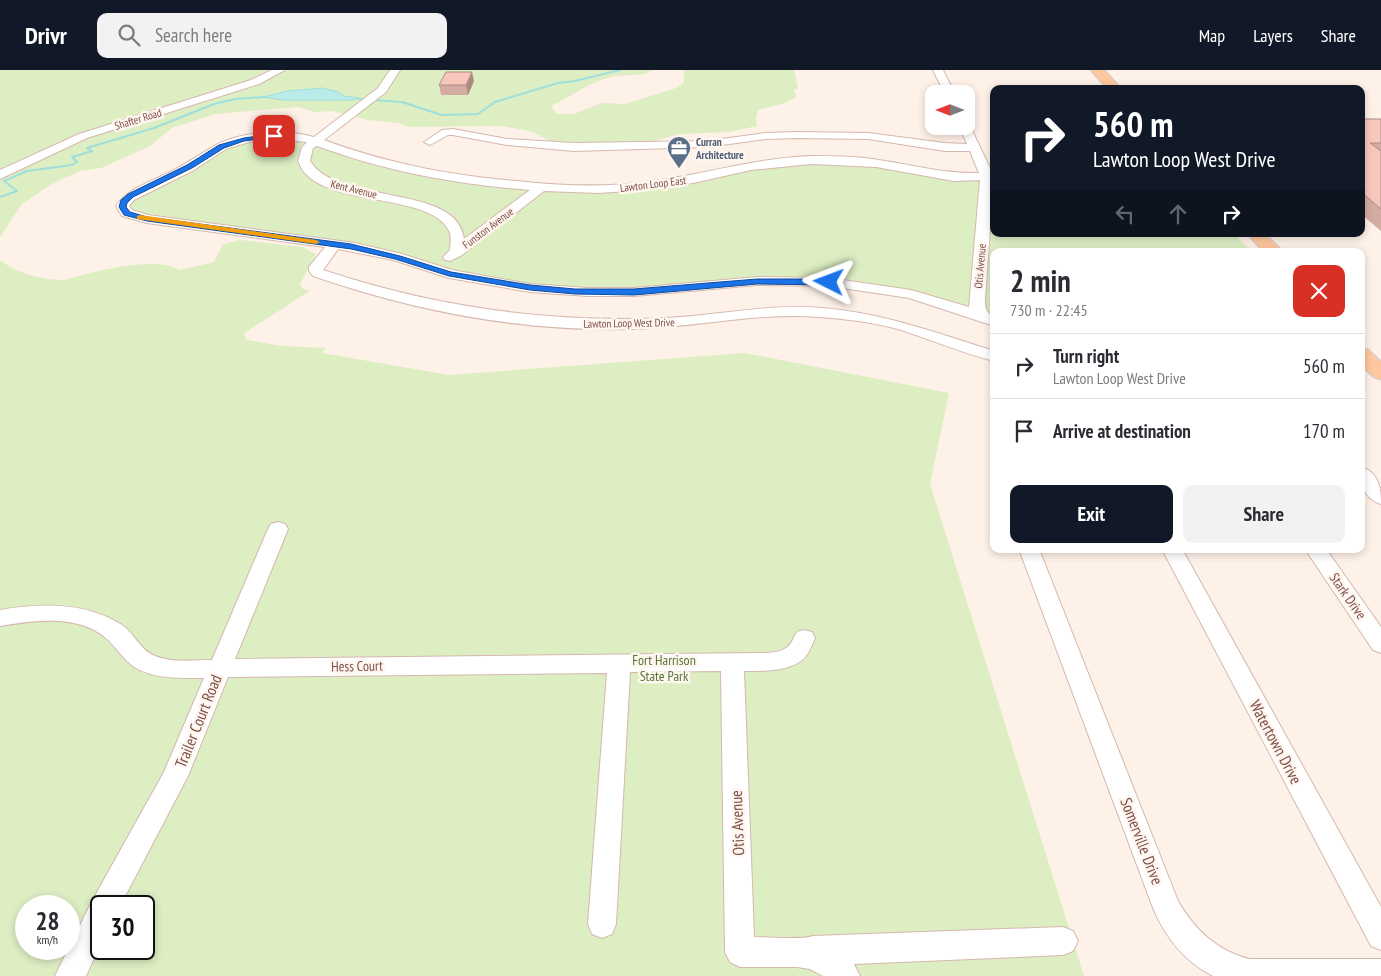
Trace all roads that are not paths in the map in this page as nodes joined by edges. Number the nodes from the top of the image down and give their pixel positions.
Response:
1 (280, 70) edge
2 (395, 70) edge
3 (938, 70) edge
4 (1085, 70) edge
5 (1097, 70) edge
6 (946, 85) edge
7 (1098, 85) edge
8 (1111, 85) edge
9 (970, 135) edge
10 (315, 141) junction
11 (430, 142) dead end
12 (976, 148) junction
13 (990, 174) edge
14 (0, 175) edge
15 (990, 176) edge
16 (990, 185) edge
17 (542, 187) junction
18 (1240, 237) edge
19 (1259, 237) edge
20 (335, 244) junction
21 (1252, 248) edge
22 (1271, 248) edge
23 (457, 252) junction
24 (434, 269) junction
25 (989, 320) edge
26 (1365, 338) edge
27 (1381, 353) edge
28 (990, 355) edge
29 (1365, 358) edge
30 (1381, 373) edge
31 (1365, 478) edge
32 (1381, 498) edge
33 (278, 529) dead end
34 (1031, 553) edge
35 (1174, 553) edge
36 (1318, 553) edge
37 (0, 618) edge
38 (804, 638) dead end
39 (1381, 644) edge
40 (732, 662) junction
41 (619, 663) junction
42 (218, 669) junction
43 (111, 895) edge
44 (602, 924) dead end
45 (90, 935) edge
46 (1381, 936) edge
47 (1063, 941) dead end
48 (806, 952) junction
49 (1381, 974) edge
50 (70, 976) edge
51 (846, 976) edge

1 - 14 street, Shafter Road
2 - 10 street, Kent Avenue
3 - 6 street
4 - 7 main road
5 - 8 main road
9 - 12 street, Otis Avenue
10 - 17 street, Lawton Loop East
10 - 20 street
10 - 23 street, Kent Avenue
11 - 12 street
12 - 13 street, Otis Avenue
15 - 17 street, Lawton Loop East
16 - 25 street, Otis Avenue
17 - 23 street, Funston Avenue
18 - 21 main road
19 - 22 main road
20 - 24 street
20 - 28 street, Lawton Loop West Drive
23 - 24 street, Funston Avenue
24 - 25 street
26 - 27 main road
29 - 30 main road
31 - 32 street
33 - 42 street, Trailer Court Road
34 - 49 street, Somerville Drive
35 - 46 street, Watertown Drive
36 - 39 street, Stark Drive
37 - 42 street, Hess Court
38 - 40 street
40 - 41 street, Hess Court
40 - 48 street, Otis Avenue
41 - 42 street, Hess Court
41 - 44 street
42 - 43 street, Trailer Court Road
45 - 50 street
47 - 48 street
48 - 51 street, Otis Avenue

